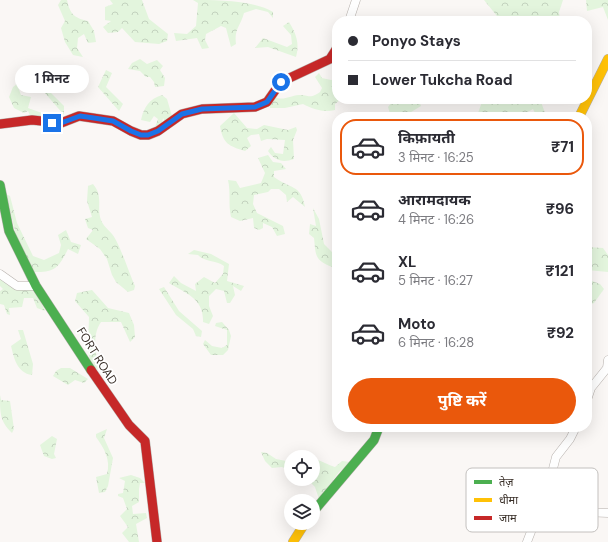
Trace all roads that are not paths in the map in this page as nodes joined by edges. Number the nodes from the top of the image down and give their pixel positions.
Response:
1 (356, 0) edge
2 (351, 16) edge
3 (332, 56) edge
4 (608, 59) edge
5 (592, 92) edge
6 (0, 124) edge
7 (0, 185) edge
8 (0, 274) edge
9 (36, 286) junction
10 (608, 360) edge
11 (592, 388) edge
12 (377, 432) edge
13 (574, 432) edge
14 (553, 468) edge
15 (320, 504) edge
16 (598, 513) edge
17 (608, 513) edge
18 (301, 530) edge
19 (531, 532) edge
20 (156, 542) edge
21 (293, 542) edge
22 (527, 542) edge

1 - 2 street
3 - 6 street
4 - 5 street
7 - 9 street, FORT ROAD
8 - 9 street
9 - 20 street, FORT ROAD
10 - 11 street
12 - 15 street
13 - 14 street
16 - 17 street
18 - 21 street
19 - 22 street

